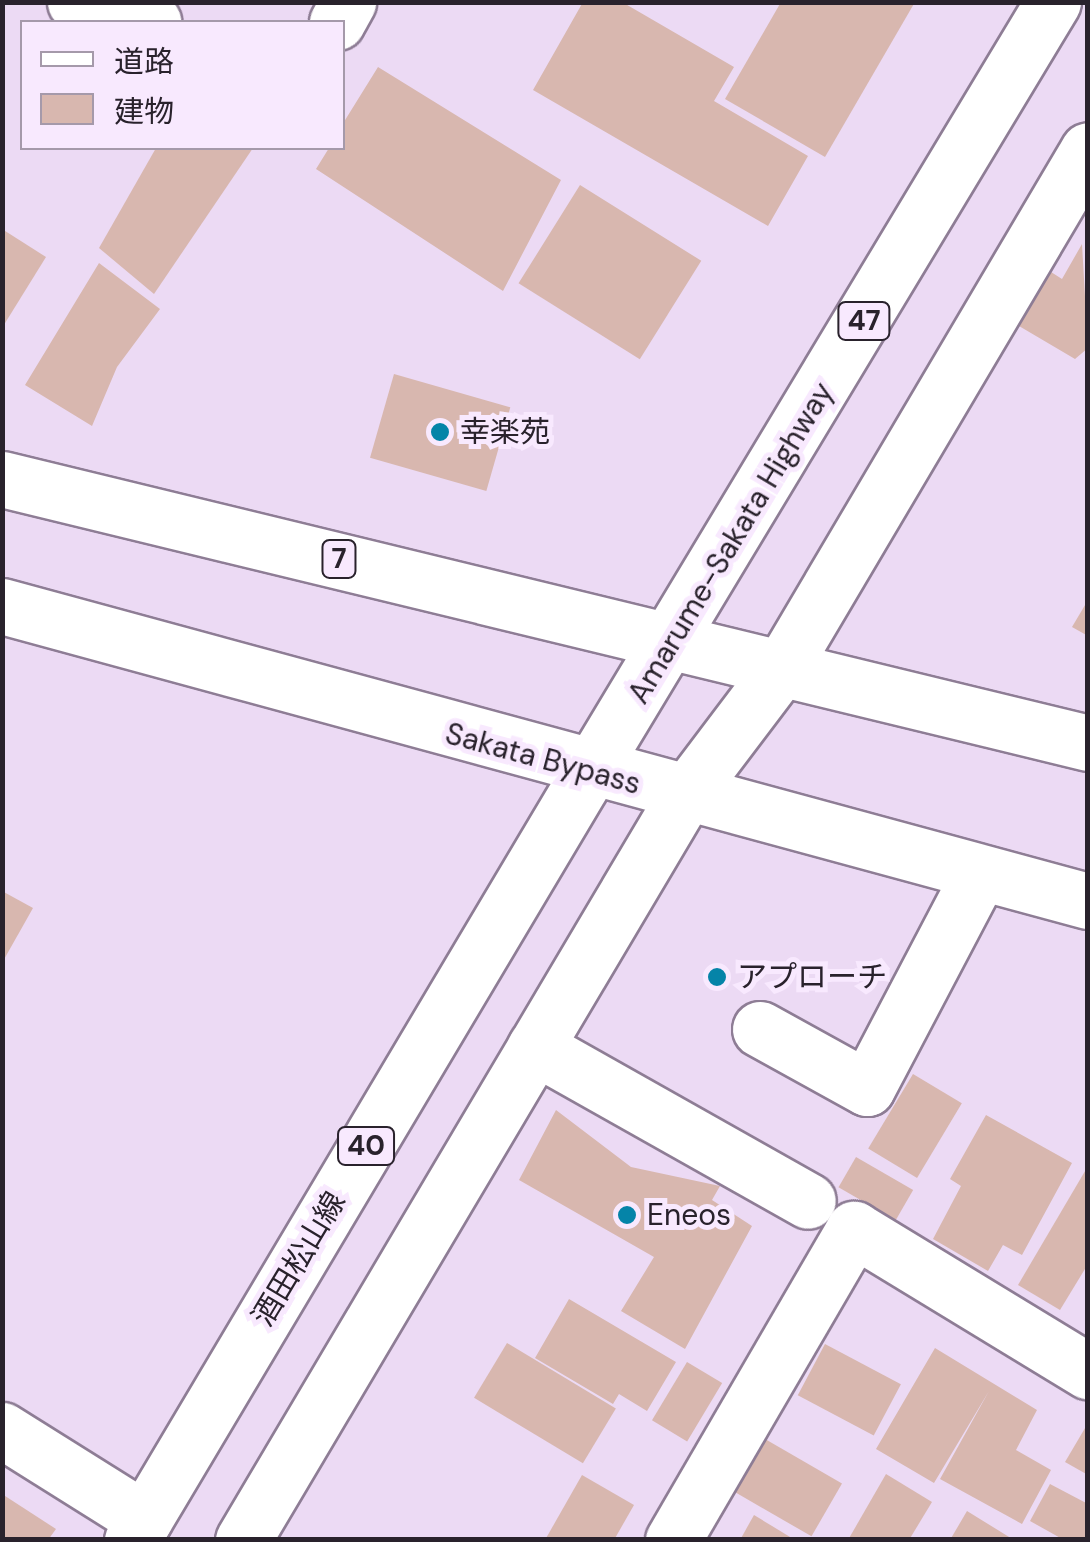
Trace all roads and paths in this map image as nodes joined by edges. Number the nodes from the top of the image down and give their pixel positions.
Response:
1 (75, 2) edge
2 (1053, 2) edge
3 (146, 20) edge
4 (1088, 150) edge
5 (2, 479) edge
6 (2, 606) edge
7 (676, 640) junction
8 (783, 666) junction
9 (1088, 744) edge
10 (589, 772) junction
11 (683, 798) junction
12 (980, 873) junction
13 (1088, 901) edge
14 (760, 1030) dead end
15 (535, 1046) junction
16 (808, 1201) dead end
17 (1088, 1371) edge
18 (2, 1430) edge
19 (138, 1529) edge
20 (243, 1540) edge
21 (673, 1540) edge

1 - 3 main road
2 - 7 main road, Amarume-Sakata Highway / 47
4 - 8 main road
5 - 7 main road, 7
6 - 10 main road, Sakata Bypass
7 - 8 main road, 7
7 - 10 main road, Amarume-Sakata Highway / 47
8 - 9 main road, 7
8 - 11 main road
10 - 11 main road, Sakata Bypass
10 - 19 main road, 酒田松山線 / 40
11 - 12 main road, Sakata Bypass
11 - 15 main road
12 - 13 main road, Sakata Bypass
12 - 14 main road
15 - 16 main road
15 - 20 main road
17 - 21 main road
18 - 19 main road

